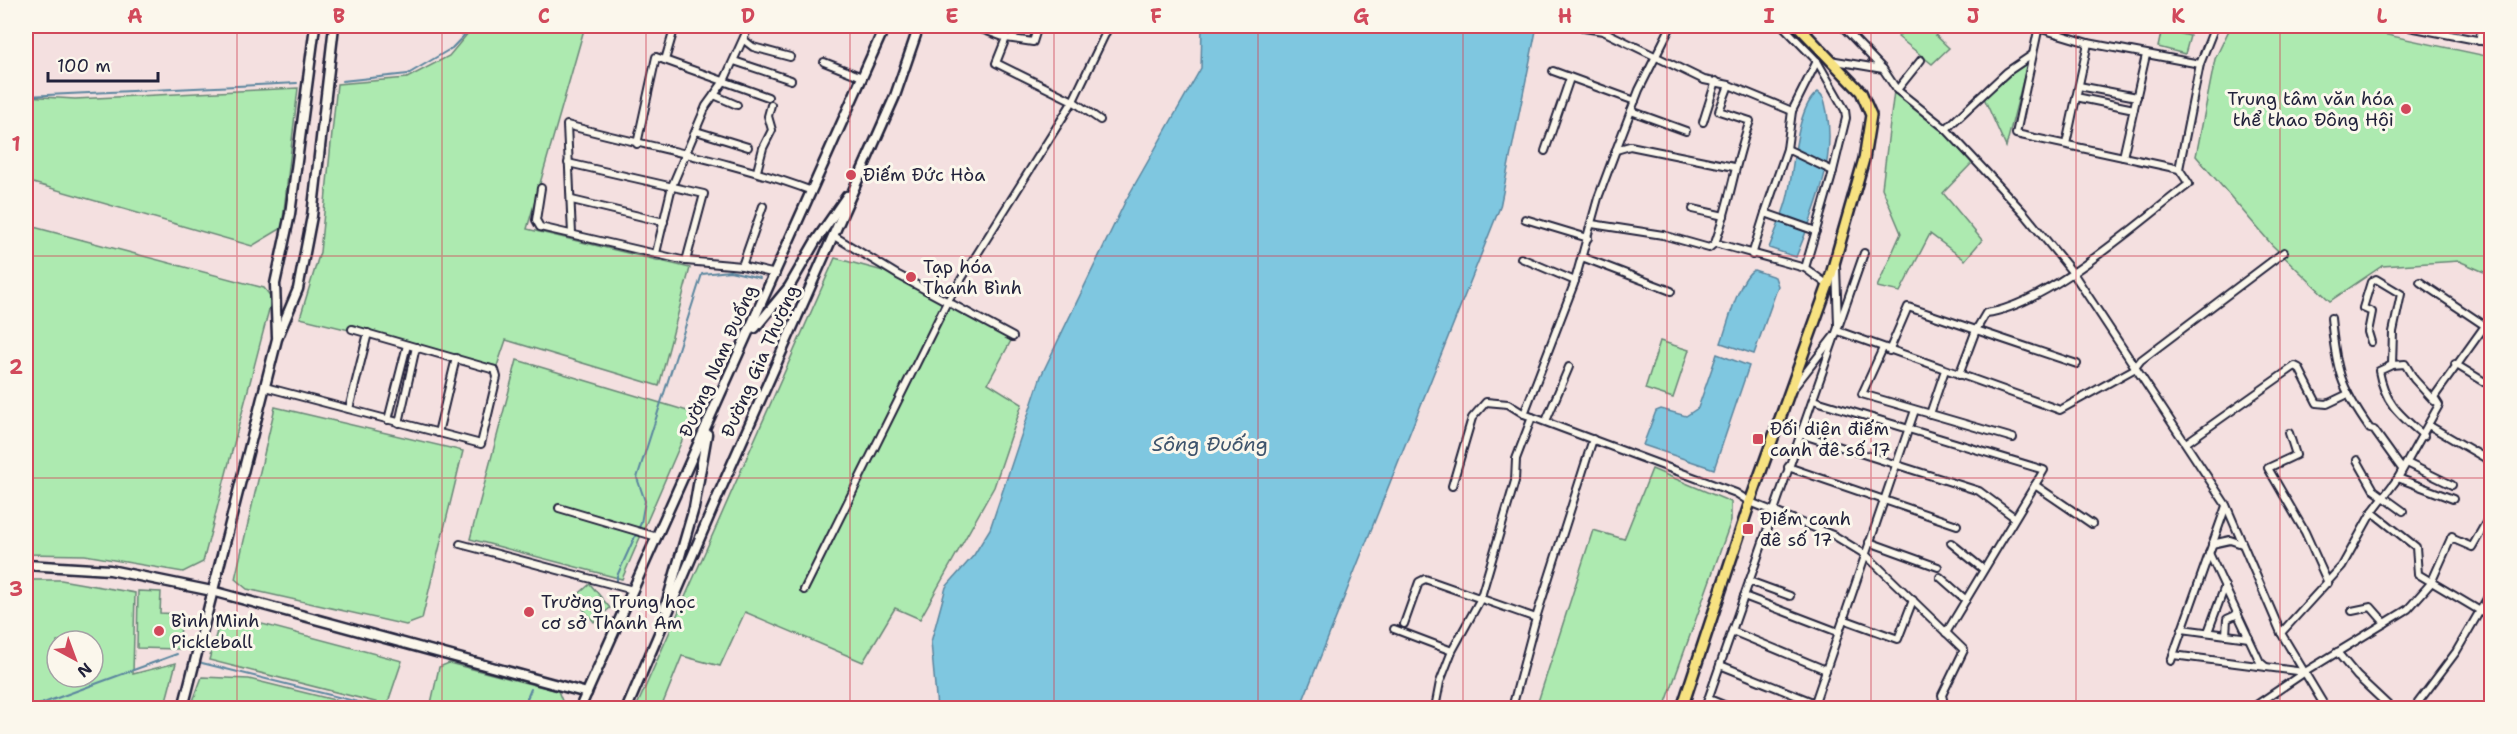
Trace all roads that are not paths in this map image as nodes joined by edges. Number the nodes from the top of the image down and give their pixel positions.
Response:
1 (315, 26) edge
2 (334, 26) edge
3 (675, 26) edge
4 (749, 26) edge
5 (775, 26) edge
6 (885, 26) edge
7 (919, 26) edge
8 (973, 26) edge
9 (1038, 26) edge
10 (1109, 26) edge
11 (1671, 26) edge
12 (1783, 26) edge
13 (1798, 26) edge
14 (1842, 26) edge
15 (2215, 26) edge
16 (2404, 26) edge
17 (2482, 26) edge
18 (2038, 27) edge
19 (1584, 28) dead end
20 (786, 30) dead end
21 (1006, 38) junction
22 (744, 40) junction
23 (2479, 41) junction
24 (2088, 43) junction
25 (2492, 43) edge
26 (1656, 55) junction
27 (2032, 55) junction
28 (2146, 55) junction
29 (790, 57) dead end
30 (665, 60) junction
31 (1829, 60) junction
32 (1921, 60) dead end
33 (734, 61) junction
34 (1817, 61) junction
35 (824, 62) dead end
36 (2200, 63) junction
37 (1883, 69) junction
38 (1553, 71) dead end
39 (862, 77) junction
40 (1570, 78) junction
41 (791, 80) dead end
42 (724, 81) junction
43 (1716, 81) junction
44 (1729, 85) junction
45 (2079, 86) junction
46 (1897, 90) junction
47 (714, 95) junction
48 (768, 97) dead end
49 (2076, 97) junction
50 (2137, 97) junction
51 (1073, 100) junction
52 (1635, 101) junction
53 (737, 105) dead end
54 (771, 105) dead end
55 (2134, 109) junction
56 (1631, 111) junction
57 (1792, 111) junction
58 (1100, 120) dead end
59 (1703, 122) dead end
60 (1946, 129) junction
61 (696, 131) junction
62 (1686, 131) dead end
63 (637, 144) junction
64 (2066, 144) junction
65 (748, 147) dead end
66 (1787, 149) junction
67 (1616, 150) junction
68 (1545, 151) dead end
69 (687, 155) junction
70 (2123, 157) junction
71 (568, 163) junction
72 (1734, 167) junction
73 (2179, 169) junction
74 (757, 171) junction
75 (1833, 171) junction
76 (858, 181) junction
77 (672, 186) junction
78 (540, 188) dead end
79 (812, 191) junction
80 (572, 200) junction
81 (764, 206) dead end
82 (1693, 209) dead end
83 (1765, 213) junction
84 (1724, 216) junction
85 (1525, 219) dead end
86 (664, 222) junction
87 (1592, 224) junction
88 (1816, 231) junction
89 (572, 234) junction
90 (834, 236) junction
91 (1588, 238) junction
92 (1715, 243) junction
93 (2284, 252) dead end
94 (1864, 253) dead end
95 (656, 254) junction
96 (1752, 255) junction
97 (1836, 256) junction
98 (1582, 257) junction
99 (1521, 258) dead end
100 (686, 261) junction
101 (742, 266) junction
102 (1805, 268) junction
103 (2073, 273) junction
104 (776, 274) junction
105 (1575, 281) junction
106 (2420, 282) dead end
107 (1828, 285) junction
108 (1671, 291) dead end
109 (947, 302) junction
110 (2492, 316) edge
111 (2331, 318) dead end
112 (2484, 325) junction
113 (352, 329) dead end
114 (1976, 330) junction
115 (1838, 331) junction
116 (368, 333) junction
117 (747, 337) junction
118 (1013, 337) dead end
119 (277, 339) junction
120 (2371, 342) dead end
121 (407, 345) junction
122 (416, 347) junction
123 (1886, 350) junction
124 (456, 358) junction
125 (2077, 364) dead end
126 (2455, 364) junction
127 (2392, 365) junction
128 (1569, 367) dead end
129 (2134, 369) junction
130 (1945, 370) junction
131 (1959, 375) junction
132 (2488, 384) dead end
133 (265, 387) junction
134 (2348, 394) junction
135 (1788, 395) junction
136 (1813, 400) junction
137 (2439, 405) junction
138 (348, 409) junction
139 (1915, 410) junction
140 (1524, 414) junction
141 (1930, 414) junction
142 (1532, 417) junction
143 (388, 420) junction
144 (1546, 421) junction
145 (709, 422) junction
146 (399, 423) junction
147 (2430, 426) junction
148 (1909, 431) junction
149 (438, 433) junction
150 (2289, 433) dead end
151 (1800, 434) junction
152 (2424, 436) junction
153 (2013, 438) dead end
154 (1593, 439) junction
155 (2186, 442) junction
156 (2357, 460) dead end
157 (2492, 462) edge
158 (2407, 463) junction
159 (1897, 466) junction
160 (1788, 467) junction
161 (2402, 469) junction
162 (2398, 478) junction
163 (2035, 485) junction
164 (1452, 486) dead end
165 (2452, 486) dead end
166 (2383, 497) junction
167 (2453, 499) dead end
168 (1885, 500) junction
169 (1750, 502) junction
170 (2226, 505) junction
171 (559, 508) dead end
172 (2403, 511) dead end
173 (1773, 512) junction
174 (2372, 512) junction
175 (2492, 512) edge
176 (2014, 517) junction
177 (2091, 524) dead end
178 (1957, 525) dead end
179 (657, 537) junction
180 (1869, 542) junction
181 (1950, 543) dead end
182 (460, 544) dead end
183 (2212, 544) junction
184 (2242, 544) junction
185 (2209, 553) junction
186 (1866, 555) junction
187 (26, 565) edge
188 (1938, 567) dead end
189 (1983, 569) junction
190 (1940, 577) dead end
191 (1749, 581) junction
192 (2328, 583) junction
193 (2430, 584) junction
194 (2225, 586) junction
195 (633, 590) junction
196 (804, 590) dead end
197 (2492, 590) edge
198 (212, 591) junction
199 (1744, 596) junction
200 (1790, 596) dead end
201 (1480, 600) junction
202 (1913, 600) junction
203 (1966, 600) junction
204 (2352, 611) dead end
205 (2215, 612) junction
206 (2480, 612) junction
207 (2238, 614) junction
208 (1536, 618) junction
209 (2492, 618) edge
210 (1843, 619) junction
211 (2227, 619) junction
212 (2385, 623) junction
213 (1404, 624) dead end
214 (1394, 629) dead end
215 (2182, 629) junction
216 (1732, 631) junction
217 (1838, 632) junction
218 (2208, 632) junction
219 (1946, 633) junction
220 (2281, 633) junction
221 (2226, 635) junction
222 (2249, 638) junction
223 (653, 650) junction
224 (1452, 651) junction
225 (2337, 652) junction
226 (1720, 665) junction
227 (2266, 667) junction
228 (1826, 670) junction
229 (2305, 672) junction
230 (587, 693) junction
231 (1708, 699) junction
232 (1814, 706) edge
233 (183, 708) edge
234 (580, 708) edge
235 (627, 708) edge
236 (1435, 708) edge
237 (1512, 708) edge
238 (1682, 708) edge
239 (1705, 708) edge
240 (1731, 708) edge
241 (1945, 708) edge
242 (2252, 708) edge
243 (2326, 708) edge
244 (2391, 708) edge
245 (2414, 708) edge

1 - 119 main road
2 - 119 main road
3 - 30 street
4 - 22 street
5 - 20 street
6 - 39 main road, Đường Nam Đuống
7 - 76 main road, Đường Gia Thượng
8 - 21 street
9 - 21 street
10 - 51 street
11 - 26 street
12 - 34 street
13 - 31 main road
14 - 37 street
15 - 36 street
16 - 23 street
17 - 23 street
18 - 24 street
18 - 27 street
19 - 26 street
21 - 51 street
22 - 29 street
22 - 33 street
23 - 25 street
24 - 28 street
24 - 45 street
26 - 43 street
26 - 52 street
27 - 60 street
27 - 64 street
28 - 36 street
28 - 50 street
30 - 42 street
30 - 63 street
31 - 37 street
31 - 97 main road
32 - 46 street
33 - 41 street
33 - 42 street
34 - 57 street
34 - 75 street
35 - 39 street
36 - 73 street
37 - 46 street
38 - 40 street
39 - 79 main road, Đường Nam Đuống
40 - 52 street
40 - 68 street
42 - 47 street
42 - 48 street
43 - 44 street
43 - 59 street
44 - 57 street
44 - 72 street
45 - 49 street
45 - 50 street
46 - 60 street
47 - 53 street
47 - 61 street
49 - 55 street
49 - 64 street
50 - 55 street
51 - 58 street
51 - 109 street
52 - 56 street
54 - 74 street
55 - 70 street
56 - 62 street
56 - 67 street
57 - 66 street
60 - 103 street
61 - 65 street
61 - 69 street
63 - 69 street
63 - 71 street
64 - 70 street
66 - 75 street
66 - 83 street
67 - 72 street
67 - 87 street
69 - 74 street
69 - 77 street
70 - 73 street
71 - 77 street
71 - 80 street
72 - 84 street
73 - 103 street
74 - 79 street
75 - 88 street
76 - 90 main road, Đường Gia Thượng
76 - 117 main road
77 - 86 street
77 - 100 street
78 - 89 street
79 - 104 main road, Đường Nam Đuống
80 - 86 street
80 - 89 street
81 - 101 street
82 - 84 street
83 - 88 street
83 - 96 street
84 - 92 street
85 - 91 street
86 - 95 street
87 - 91 street
87 - 92 street
88 - 102 street
89 - 95 street
90 - 109 street
90 - 223 main road, Đường Gia Thượng
91 - 98 street
92 - 96 street
93 - 129 street
94 - 115 street
95 - 100 street
96 - 102 street
97 - 107 main road
97 - 115 street
98 - 105 street
98 - 108 street
99 - 105 street
100 - 101 street
101 - 104 street
102 - 107 street
103 - 114 street
103 - 129 street
104 - 117 main road, Đường Nam Đuống
105 - 140 street
106 - 112 street
107 - 135 main road
109 - 118 street
109 - 196 street
110 - 112 street
111 - 134 street
112 - 126 street
113 - 116 street
114 - 123 street
114 - 125 street
114 - 131 street
115 - 123 street
115 - 135 street
115 - 136 street
116 - 121 street
116 - 138 street
117 - 145 main road, Đường Nam Đuống
119 - 133 main road
120 - 127 street
121 - 122 street
121 - 143 street
122 - 124 street
122 - 146 street
123 - 130 street
123 - 139 street
124 - 149 street
124 - 149 street
126 - 132 street
126 - 137 street
127 - 137 street
127 - 152 street
128 - 144 street
129 - 131 street
129 - 155 street
130 - 131 street
130 - 141 street
133 - 138 street
133 - 198 main road
134 - 155 street
134 - 161 street
135 - 169 main road
136 - 148 street
136 - 151 street
137 - 147 street
138 - 143 street
139 - 141 street
139 - 148 street
140 - 142 street
140 - 164 street
141 - 153 street
142 - 144 street
142 - 201 street
143 - 146 street
144 - 154 street
145 - 179 main road, Đường Nam Đuống
145 - 223 main road
146 - 149 street
147 - 152 street
147 - 157 street
148 - 159 street
148 - 163 street
150 - 192 street
151 - 159 street
151 - 160 street
152 - 158 street
154 - 169 street
154 - 208 street
155 - 170 street
156 - 166 street
158 - 161 street
158 - 165 street
159 - 168 street
159 - 176 street
160 - 168 street
160 - 173 street
161 - 162 street
162 - 166 street
162 - 167 street
163 - 176 street
163 - 177 street
166 - 172 street
166 - 174 street
168 - 178 street
168 - 180 street
169 - 173 street
169 - 238 main road
170 - 183 street
170 - 184 street
171 - 179 street
173 - 186 street
173 - 191 street
174 - 192 street
174 - 193 street
175 - 193 street
176 - 189 street
179 - 195 main road, Đường Nam Đuống
180 - 186 street
180 - 188 street
181 - 189 street
182 - 195 street
183 - 184 street
183 - 185 street
184 - 220 street
185 - 194 street
185 - 215 street
186 - 202 street
186 - 210 street
187 - 198 main road
189 - 203 street
190 - 203 street
191 - 199 street
191 - 200 street
192 - 220 street
193 - 206 street
193 - 212 street
194 - 205 street
194 - 207 street
195 - 230 main road, Đường Nam Đuống
197 - 206 street
198 - 230 main road
198 - 233 main road
199 - 216 street
199 - 217 street
201 - 208 street
201 - 213 street
201 - 224 street
202 - 210 street
202 - 219 street
203 - 219 street
204 - 212 street
205 - 211 street
205 - 218 street
206 - 209 street
206 - 245 street
207 - 211 street
207 - 222 street
208 - 237 street
210 - 217 street
211 - 221 street
212 - 225 street
214 - 224 street
215 - 218 street
215 - 227 street
216 - 226 street
216 - 228 street
217 - 228 street
218 - 221 street
219 - 241 street
220 - 229 street
221 - 222 street
222 - 227 street
223 - 235 main road, Đường Gia Thượng
224 - 236 street
225 - 229 street
225 - 244 street
226 - 231 street
226 - 232 street
227 - 229 street
228 - 232 street
229 - 242 street
229 - 243 street
230 - 234 main road, Đường Nam Đuống
231 - 239 street
231 - 240 street

